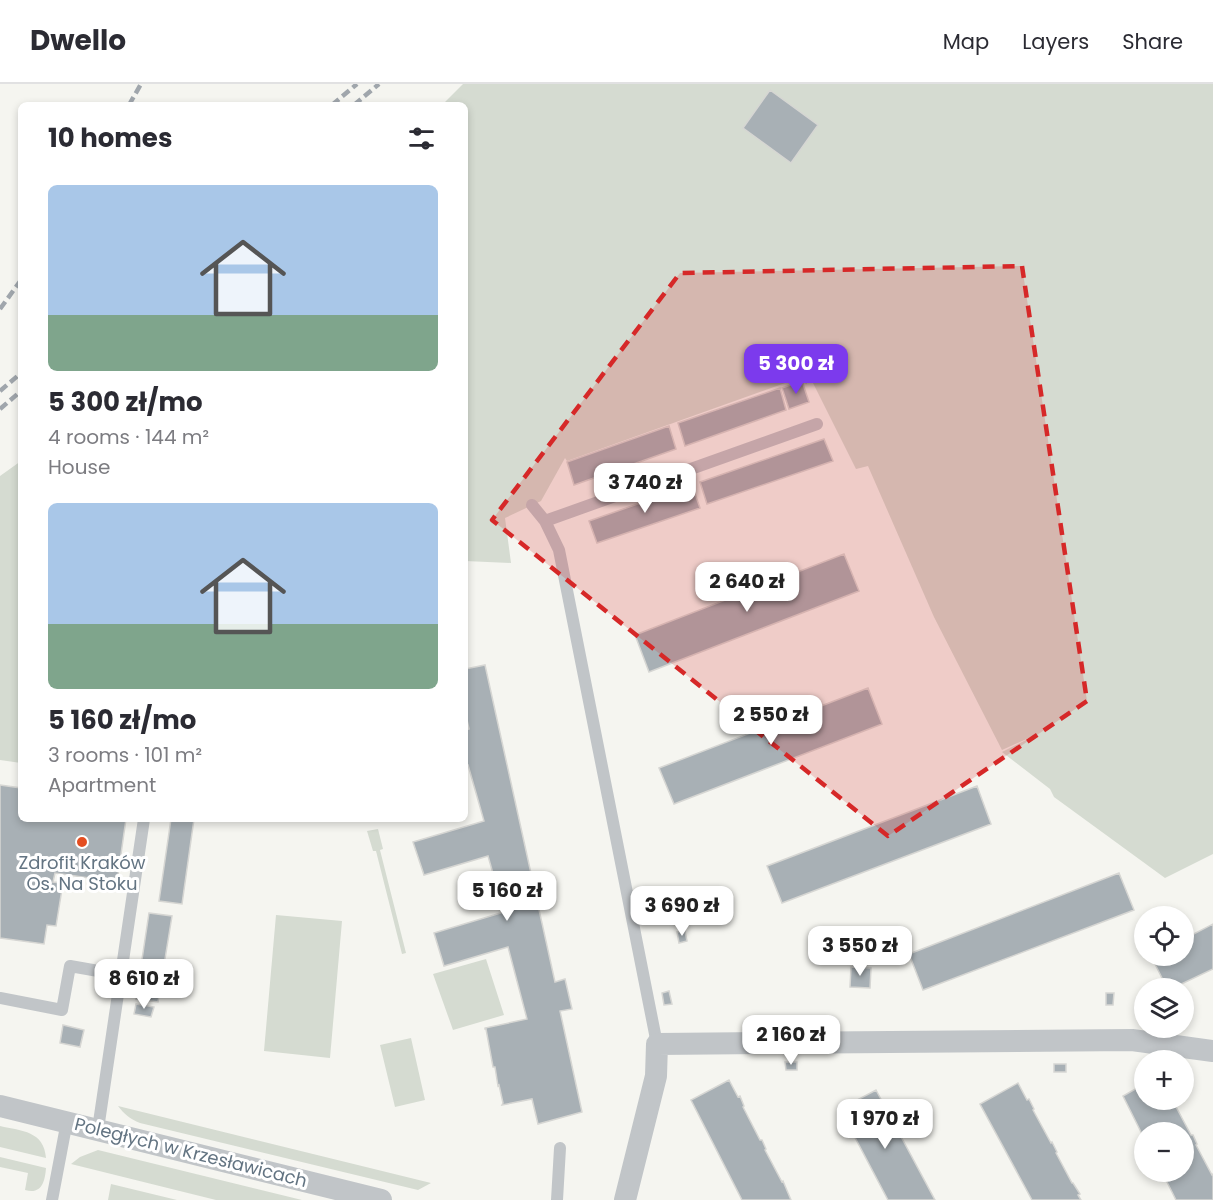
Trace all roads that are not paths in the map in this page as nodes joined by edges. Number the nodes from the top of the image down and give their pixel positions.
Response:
1 (816, 424) dead end
2 (532, 505) dead end
3 (545, 521) junction
4 (144, 822) edge
5 (121, 975) junction
6 (0, 999) edge
7 (657, 1044) junction
8 (1213, 1051) edge
9 (0, 1106) edge
10 (67, 1121) junction
11 (98, 1129) junction
12 (560, 1148) dead end
13 (52, 1200) edge
14 (381, 1200) edge
15 (557, 1200) edge
16 (625, 1200) edge

1 - 3 lane
2 - 3 lane
3 - 7 lane
4 - 5 lane
5 - 6 lane
5 - 11 lane
7 - 8 street
7 - 16 street
9 - 10 street, Poległych w Krzesławicach
10 - 11 street, Poległych w Krzesławicach
10 - 13 lane
11 - 14 street, Poległych w Krzesławicach
12 - 15 lane

